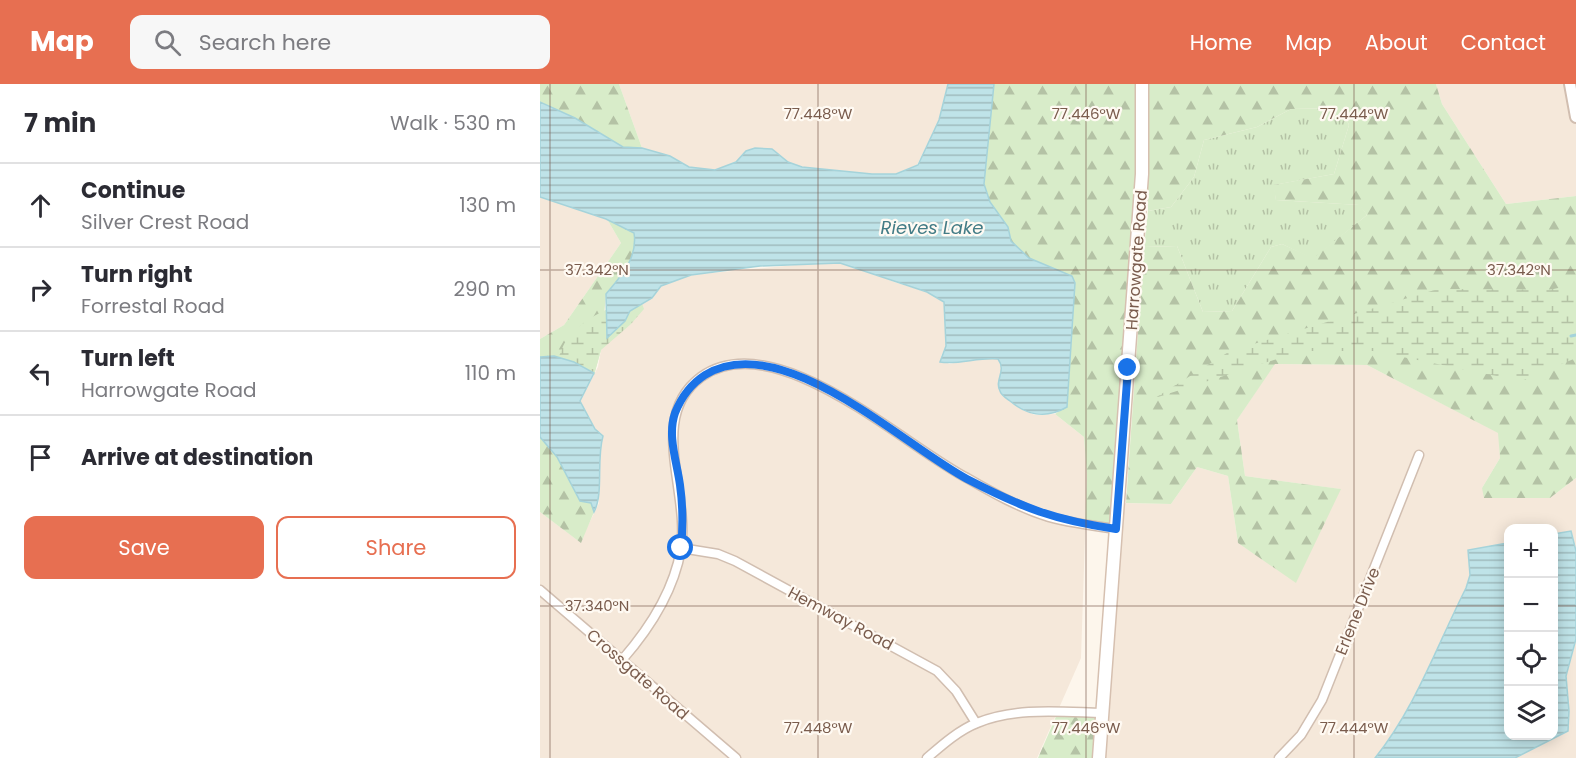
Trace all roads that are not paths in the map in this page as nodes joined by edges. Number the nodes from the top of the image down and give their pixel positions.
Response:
1 (1142, 84) edge
2 (1570, 84) edge
3 (1576, 117) edge
4 (1419, 455) dead end
5 (1116, 529) junction
6 (681, 548) junction
7 (540, 590) edge
8 (622, 660) junction
9 (1102, 713) junction
10 (976, 723) junction
11 (736, 758) edge
12 (927, 758) edge
13 (1099, 758) edge
14 (1280, 758) edge

1 - 5 main road, Harrowgate Road
2 - 3 street
4 - 14 street, Erlene Drive
5 - 6 street
5 - 9 main road, Harrowgate Road
6 - 8 street
6 - 10 street, Hemway Road
7 - 8 street, Crossgate Road
8 - 11 street, Crossgate Road
9 - 10 street
9 - 13 main road, Harrowgate Road
10 - 12 street

